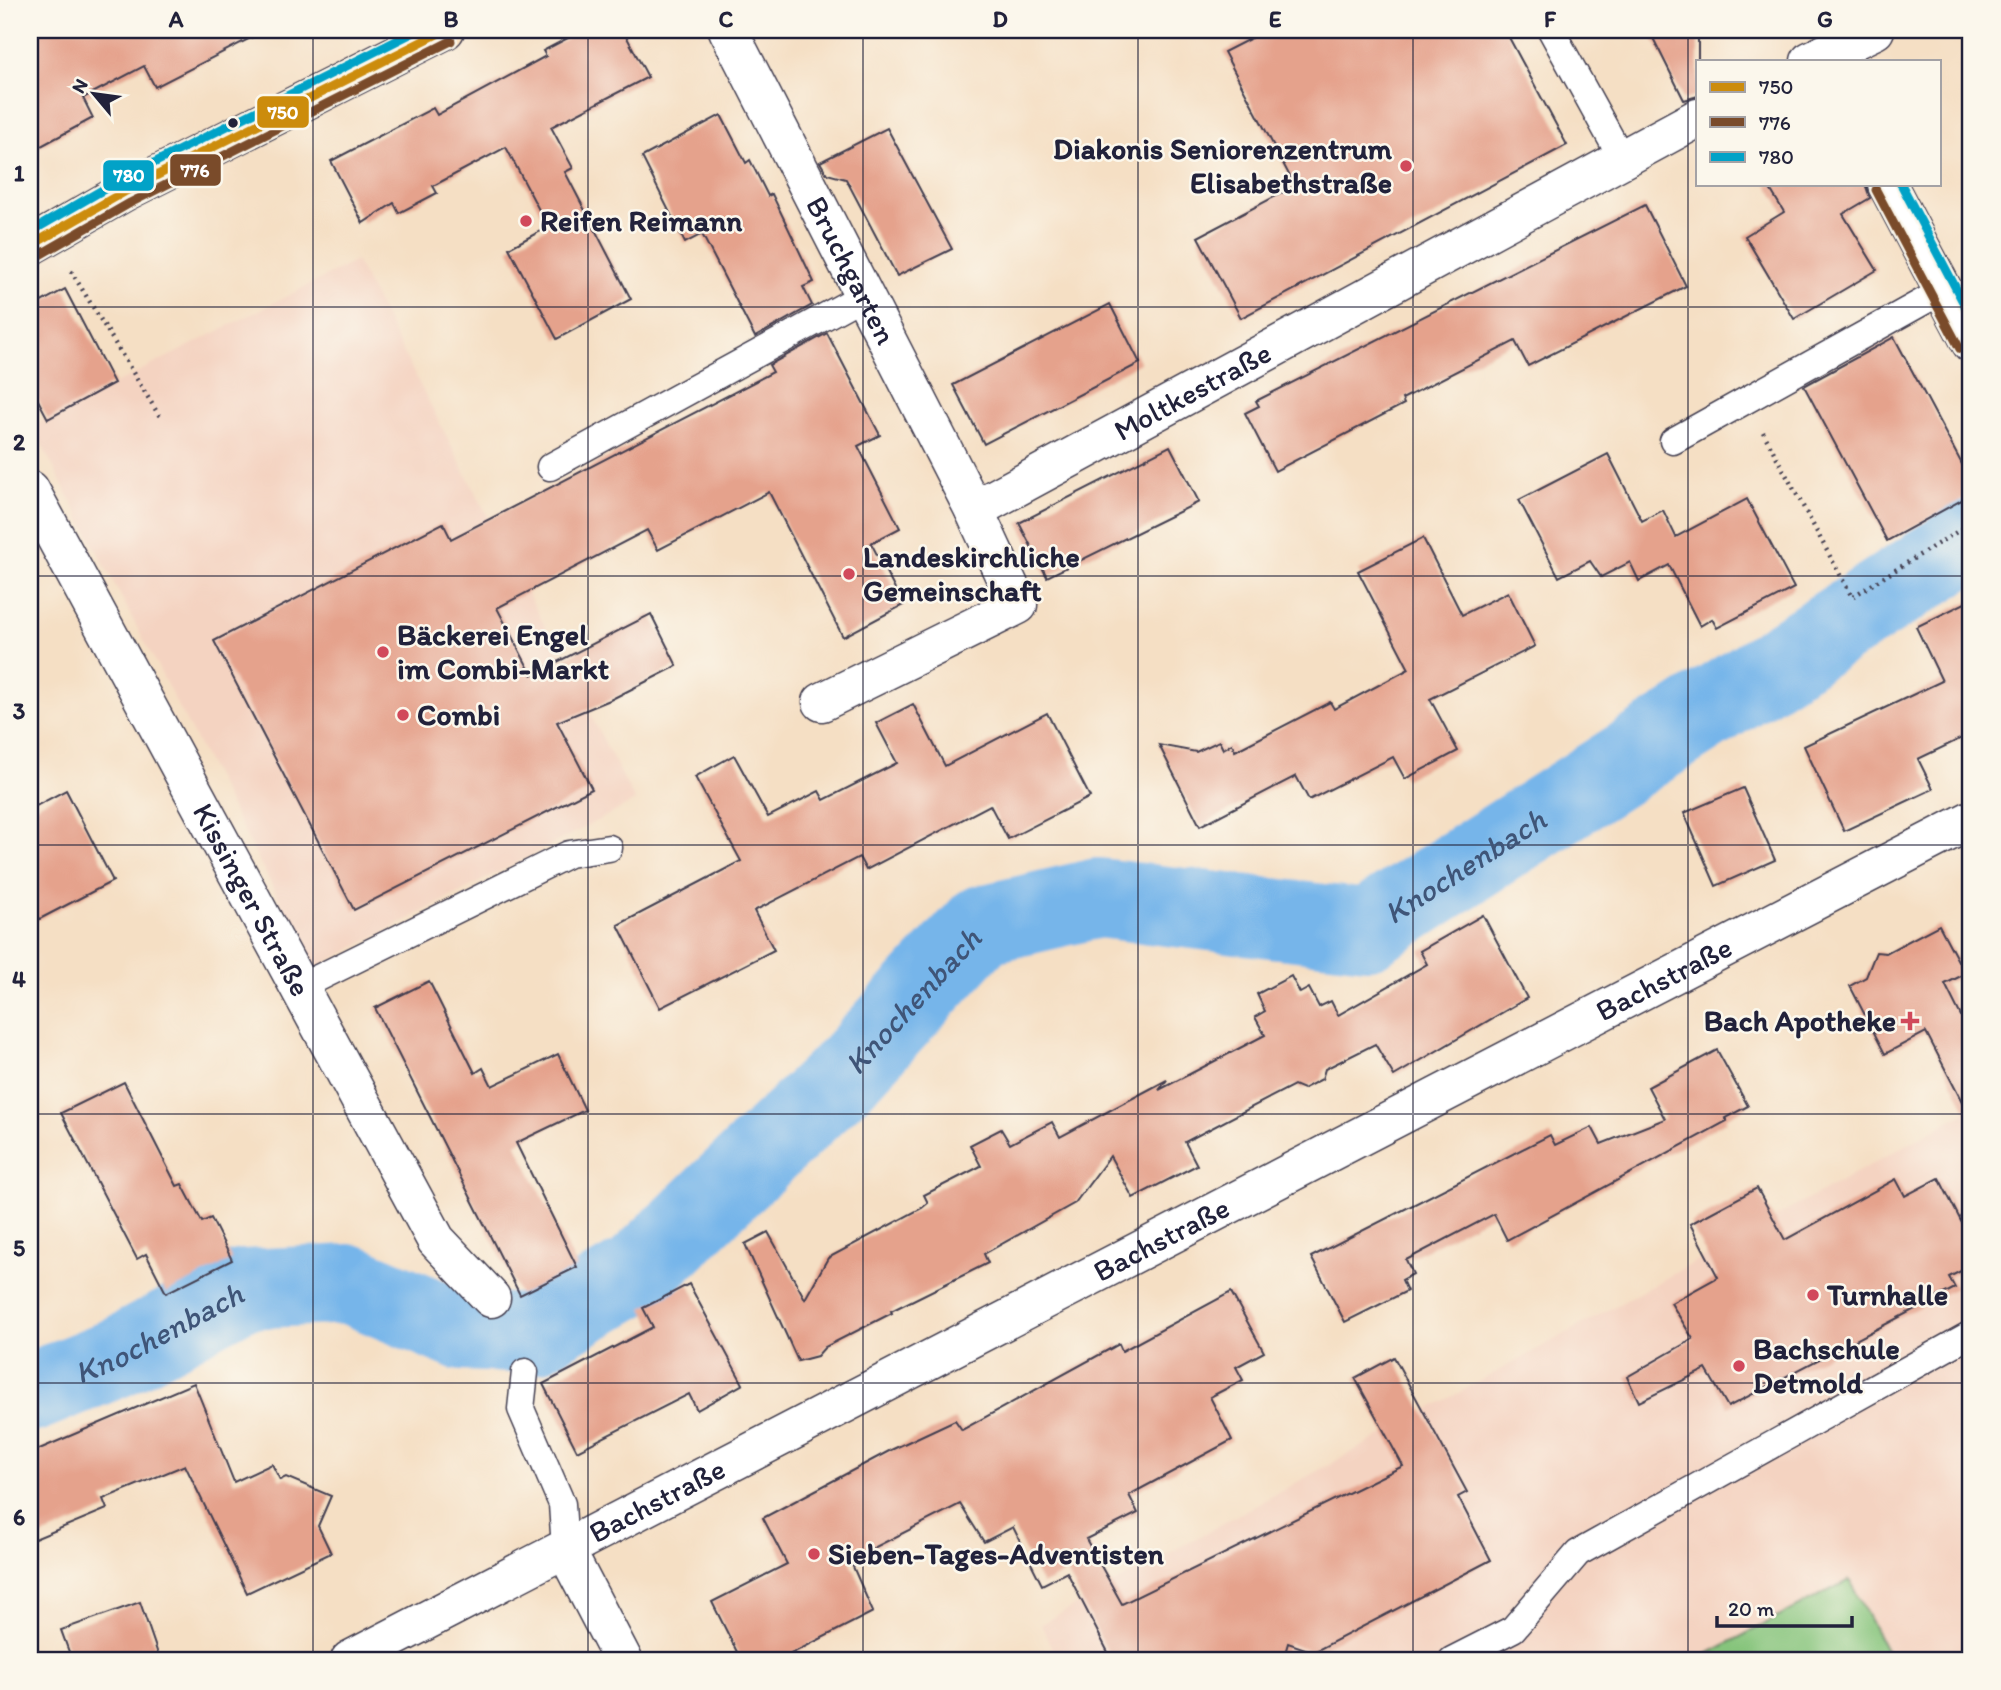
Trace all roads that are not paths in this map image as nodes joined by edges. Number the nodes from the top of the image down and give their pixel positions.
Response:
1 (444, 30) edge
2 (728, 30) edge
3 (1551, 30) edge
4 (1875, 30) edge
5 (1814, 52) edge
6 (1696, 119) edge
7 (1621, 158) junction
8 (1888, 186) edge
9 (40, 241) edge
10 (1944, 290) junction
11 (866, 294) junction
12 (1971, 343) edge
13 (1673, 440) dead end
14 (550, 467) dead end
15 (30, 490) edge
16 (974, 510) junction
17 (822, 702) dead end
18 (1971, 820) edge
19 (609, 848) dead end
20 (298, 988) junction
21 (491, 1298) dead end
22 (1971, 1334) edge
23 (525, 1372) dead end
24 (565, 1549) junction
25 (350, 1660) edge
26 (623, 1660) edge
27 (1452, 1660) edge

1 - 9 street
2 - 11 street, Bruchgarten
3 - 7 lane
4 - 5 street
6 - 7 street, Moltkestraße
7 - 16 street, Moltkestraße
8 - 10 street
10 - 12 street
10 - 13 lane
11 - 14 lane
11 - 16 street, Bruchgarten
15 - 20 street, Kissinger Straße
16 - 17 street
18 - 24 street, Bachstraße
19 - 20 lane
20 - 21 street, Kissinger Straße
22 - 27 lane
23 - 24 lane
24 - 25 street, Bachstraße
24 - 26 street

